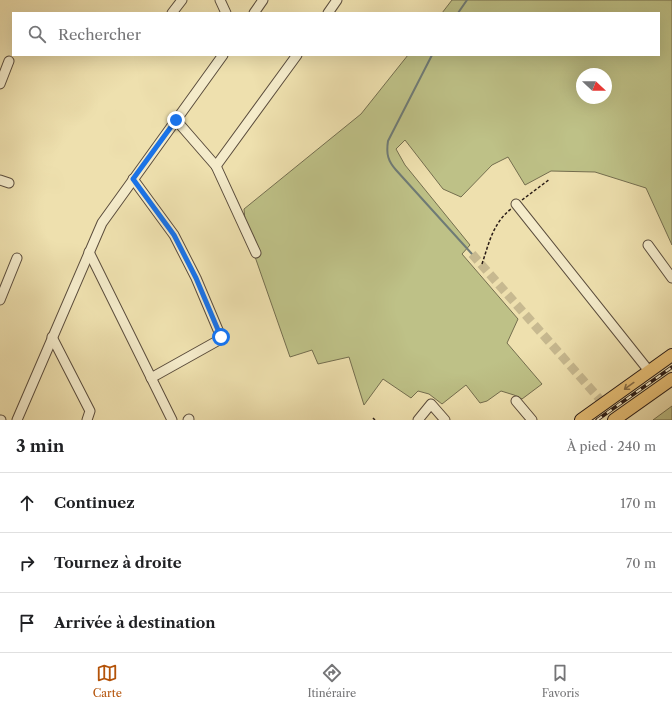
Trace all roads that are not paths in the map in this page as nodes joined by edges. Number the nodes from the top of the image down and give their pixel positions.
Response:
1 (182, 0) edge
2 (220, 0) edge
3 (263, 0) edge
4 (337, 0) edge
5 (173, 12) edge
6 (226, 12) edge
7 (255, 12) edge
8 (329, 12) edge
9 (222, 56) edge
10 (296, 56) edge
11 (10, 61) dead end
12 (0, 84) edge
13 (176, 120) junction
14 (216, 166) junction
15 (133, 179) junction
16 (516, 204) road end
17 (648, 245) dead end
18 (89, 252) junction
19 (256, 253) dead end
20 (17, 258) dead end
21 (672, 278) edge
22 (0, 300) edge
23 (52, 337) junction
24 (672, 355) edge
25 (649, 371) junction
26 (151, 378) junction
27 (672, 379) edge
28 (516, 401) dead end
29 (17, 420) edge
30 (87, 420) edge
31 (172, 420) edge
32 (418, 420) edge
33 (445, 420) edge
34 (532, 420) edge
35 (581, 420) edge
36 (614, 420) edge

1 - 5 street
2 - 6 street
3 - 7 street
4 - 8 street
9 - 13 street
10 - 14 street
11 - 12 street
13 - 14 street
13 - 15 street
14 - 19 street
15 - 18 street
15 - 26 street
16 - 25 street
17 - 21 street
18 - 23 street
18 - 26 street
20 - 22 street
23 - 29 street
23 - 30 street
24 - 25 main road
25 -> 35 main road
26 - 31 street
27 - 36 main road
28 - 34 street
32 - 33 street

